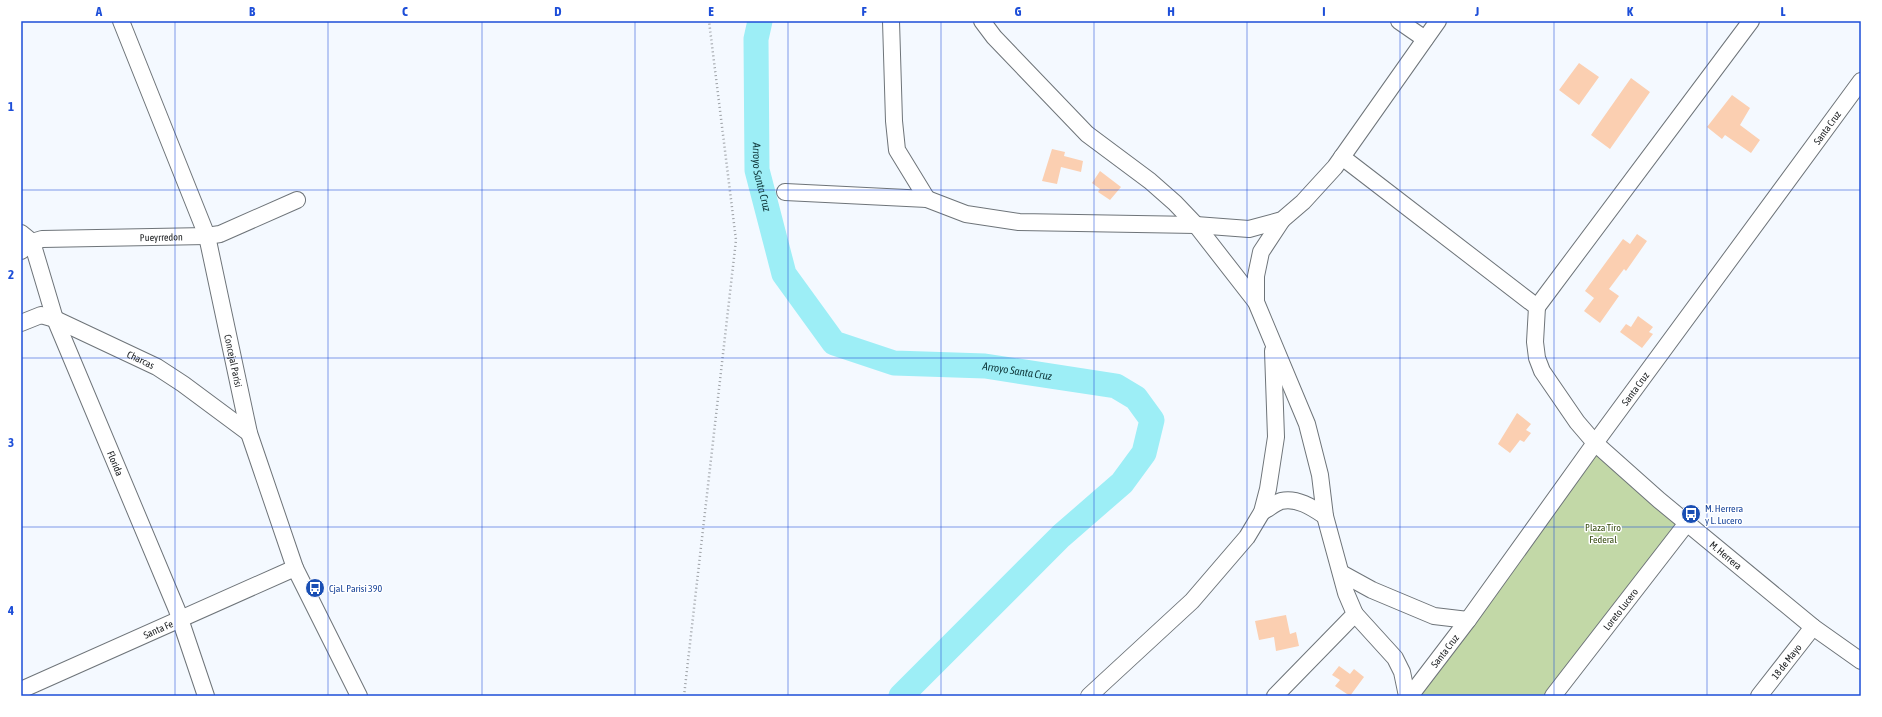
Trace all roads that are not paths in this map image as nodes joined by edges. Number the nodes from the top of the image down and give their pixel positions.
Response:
1 (121, 21) edge
2 (891, 21) edge
3 (982, 21) edge
4 (1399, 21) edge
5 (1438, 21) edge
6 (1750, 21) edge
7 (1425, 40) junction
8 (1861, 81) edge
9 (1342, 157) junction
10 (786, 192) dead end
11 (927, 199) junction
12 (297, 200) dead end
13 (1282, 220) junction
14 (1196, 225) junction
15 (207, 236) junction
16 (25, 242) edge
17 (1256, 302) junction
18 (1537, 307) junction
19 (55, 319) junction
20 (21, 323) edge
21 (1272, 340) junction
22 (249, 433) junction
23 (1595, 443) junction
24 (1262, 512) junction
25 (1325, 516) junction
26 (1687, 523) junction
27 (295, 568) junction
28 (1341, 573) junction
29 (1354, 614) junction
30 (180, 619) junction
31 (1468, 620) junction
32 (1813, 627) junction
33 (1861, 661) edge
34 (21, 690) edge
35 (206, 696) edge
36 (359, 696) edge
37 (1089, 696) edge
38 (1275, 696) edge
39 (1408, 696) edge
40 (1553, 696) edge
41 (1759, 696) edge

1 - 15 street, Concejal Parisi
2 - 11 street
3 - 14 street
4 - 7 street
5 - 7 street
6 - 18 street
7 - 9 street
8 - 23 street, Santa Cruz
9 - 13 street
9 - 18 street
10 - 11 street
11 - 14 street
12 - 15 street, Pueyrredon
13 - 14 street
13 - 17 street
14 - 17 street
15 - 16 street, Pueyrredon
15 - 22 street, Concejal Parisi
16 - 19 street, Florida
17 - 21 street
18 - 23 street, M. Herrera
19 - 20 street, Charcas
19 - 22 street, Charcas
19 - 30 street, Florida
21 - 24 street
21 - 25 street
22 - 27 street, Concejal Parisi
23 - 26 street, M. Herrera
23 - 31 street, Santa Cruz
24 - 25 street
24 - 37 street
25 - 28 street
26 - 32 street, M. Herrera
26 - 40 street, Loreto Lucero
27 - 30 street, Santa Fe
27 - 36 street, Concejal Parisi
28 - 29 street
28 - 31 street
29 - 38 street
29 - 39 street
30 - 34 street, Santa Fe
30 - 35 street, Florida
31 - 39 street, Santa Cruz
32 - 33 street, M. Herrera
32 - 41 street, 18 de Mayo

